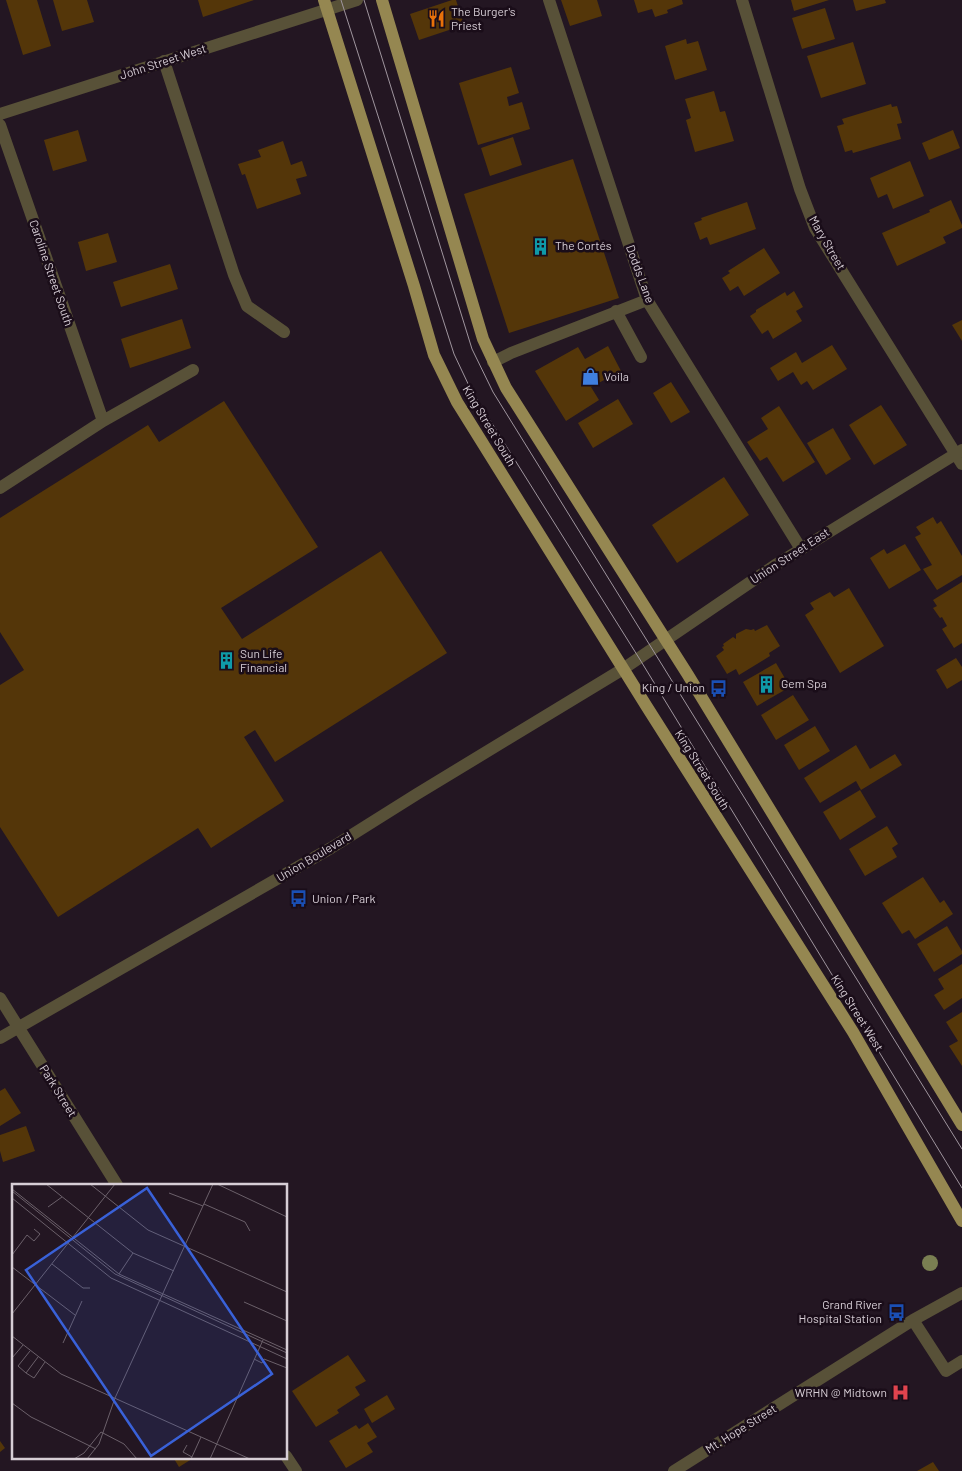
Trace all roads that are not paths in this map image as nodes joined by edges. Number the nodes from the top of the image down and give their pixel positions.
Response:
1 (357, 0) edge
2 (382, 0) edge
3 (549, 0) edge
4 (742, 0) edge
5 (325, 4) edge
6 (164, 61) junction
7 (0, 114) edge
8 (0, 125) edge
9 (647, 300) junction
10 (616, 311) junction
11 (284, 332) dead end
12 (641, 357) dead end
13 (494, 362) junction
14 (192, 370) dead end
15 (103, 421) junction
16 (960, 456) edge
17 (0, 488) edge
18 (801, 549) junction
19 (666, 639) junction
20 (623, 669) junction
21 (721, 824) joint
22 (0, 998) edge
23 (18, 1027) junction
24 (0, 1038) edge
25 (962, 1124) edge
26 (116, 1184) edge
27 (962, 1221) edge
28 (962, 1293) edge
29 (913, 1320) junction
30 (962, 1361) edge
31 (287, 1458) edge
32 (296, 1471) edge
33 (674, 1471) edge

1 - 5 street, John Street West
2 - 13 main road
3 - 9 street, Dodds Lane
4 - 16 street, Mary Street
5 - 6 street, John Street West
5 - 20 main road, King Street South
6 - 7 street, John Street West
6 - 11 street
8 - 15 street, Caroline Street South
9 - 10 street
9 - 18 street, Dodds Lane
10 - 12 street
10 - 13 street
13 - 19 main road
14 - 15 street
15 - 17 street
16 - 18 street, Union Street East
18 - 19 street, Union Street East
19 - 20 street, Union Street East
19 - 25 main road
20 - 21 main road, King Street South
20 - 23 street, Union Boulevard
21 - 27 main road, King Street West
22 - 23 street, Park Street
23 - 24 street, Union Boulevard
23 - 26 street, Park Street
28 - 29 street, Mt. Hope Street
29 - 30 street
29 - 33 street, Mt. Hope Street
31 - 32 street

